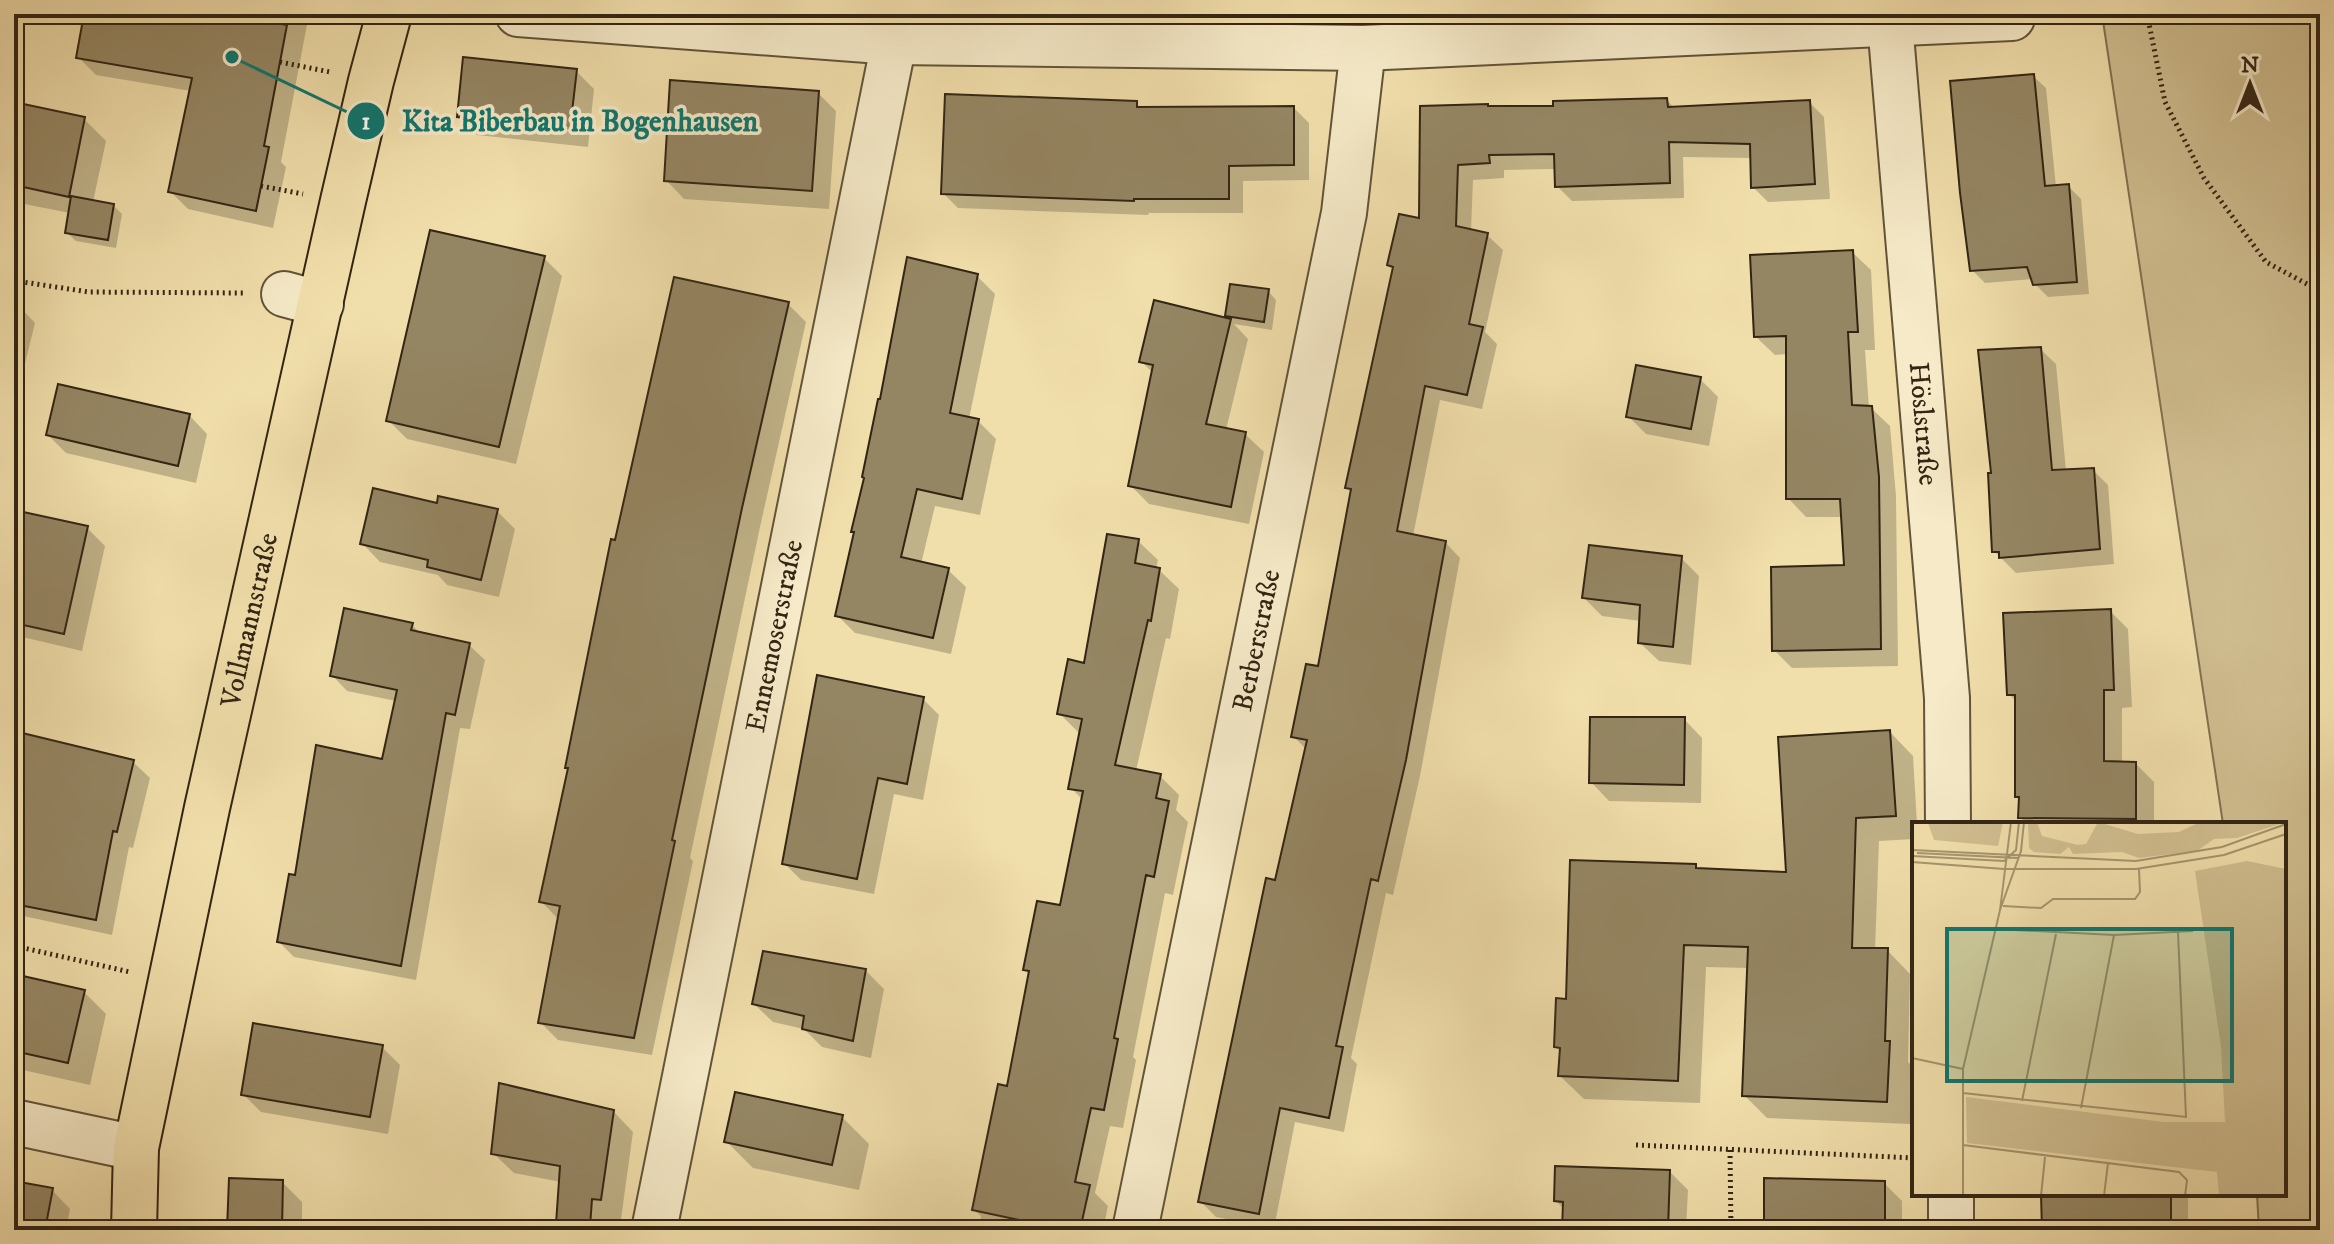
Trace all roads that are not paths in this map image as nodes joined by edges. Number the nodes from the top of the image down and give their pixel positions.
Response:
1 (389, 14) edge
2 (518, 14) edge
3 (2012, 18) dead end
4 (1890, 23) junction
5 (894, 42) junction
6 (1363, 48) junction
7 (1948, 822) edge
8 (14, 1122) edge
9 (136, 1148) junction
10 (1951, 1196) edge
11 (134, 1230) edge
12 (654, 1230) edge
13 (1135, 1230) edge
14 (1951, 1230) edge

1 - 9 main road, Vollmannstraße
2 - 5 street
3 - 4 street
4 - 6 street
4 - 7 street, Höslstraße
5 - 6 street
5 - 12 street, Ennemoserstraße
6 - 13 street, Berberstraße
8 - 9 street
9 - 11 main road, Vollmannstraße
10 - 14 street

